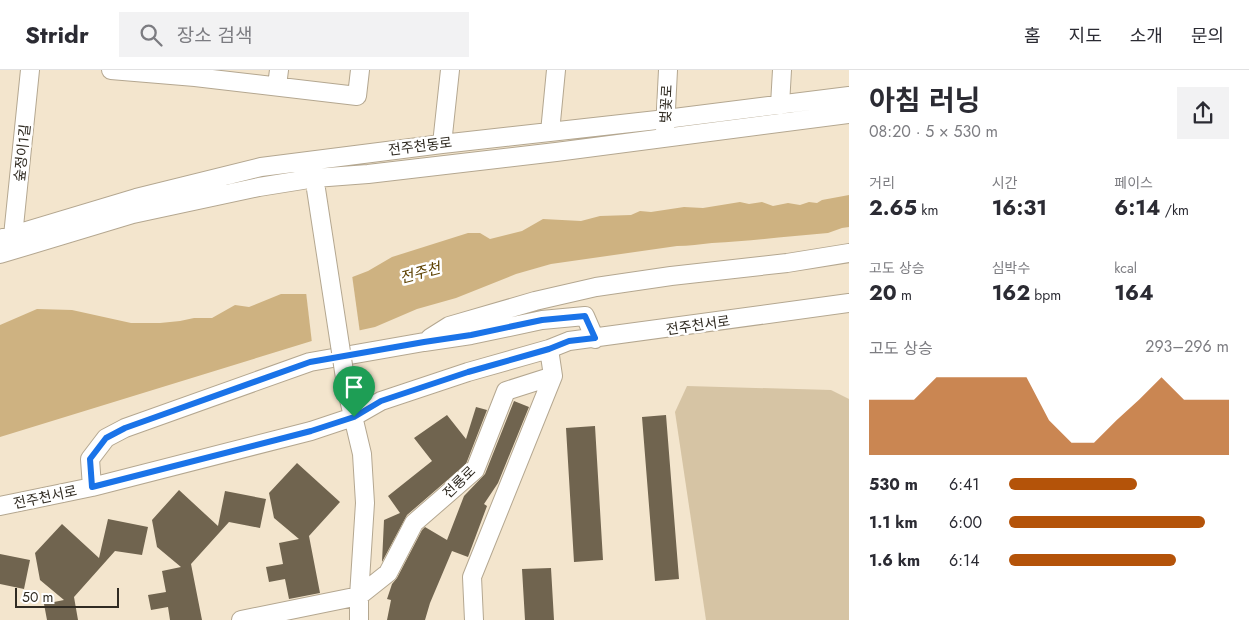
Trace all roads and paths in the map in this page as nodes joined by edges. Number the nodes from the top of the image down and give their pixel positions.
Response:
1 (30, 70) edge
2 (111, 70) edge
3 (360, 70) edge
4 (450, 70) edge
5 (556, 70) edge
6 (668, 70) edge
7 (782, 70) edge
8 (195, 74) edge
9 (278, 78) edge
10 (849, 96) edge
11 (780, 105) junction
12 (849, 114) edge
13 (666, 119) junction
14 (550, 132) junction
15 (664, 138) junction
16 (442, 144) junction
17 (312, 160) junction
18 (316, 184) junction
19 (6, 237) edge
20 (849, 253) edge
21 (0, 254) edge
22 (849, 303) edge
23 (595, 338) junction
24 (424, 342) junction
25 (549, 349) junction
26 (553, 376) junction
27 (354, 417) junction
28 (92, 487) junction
29 (0, 506) edge
30 (359, 596) junction
31 (241, 620) edge
32 (359, 620) edge
33 (474, 620) edge

1 - 19 street, 숲정이1길
2 - 8 street
3 - 9 street
4 - 16 street
5 - 14 street
6 - 13 street, 벚꽃로
7 - 11 street
8 - 9 street
10 - 11 street, 전주천동로
11 - 13 street, 전주천동로
12 - 15 street, 전주천동로
13 - 14 street, 전주천동로
13 - 15 street, 벚꽃로
14 - 16 street, 전주천동로
15 - 18 street, 전주천동로
16 - 17 street, 전주천동로
17 - 18 street
17 - 19 street, 전주천동로
18 - 21 street, 전주천동로
18 - 27 street, bridge
20 - 24 street
22 - 23 street, 전주천서로
23 - 24 street
23 - 25 street, 전주천서로
24 - 28 street
25 - 26 street
25 - 27 street, 전주천서로
26 - 30 street, 전룡로
26 - 33 street
27 - 28 street, 전주천서로
27 - 30 street
28 - 29 street, 전주천서로
30 - 31 street
30 - 32 street

